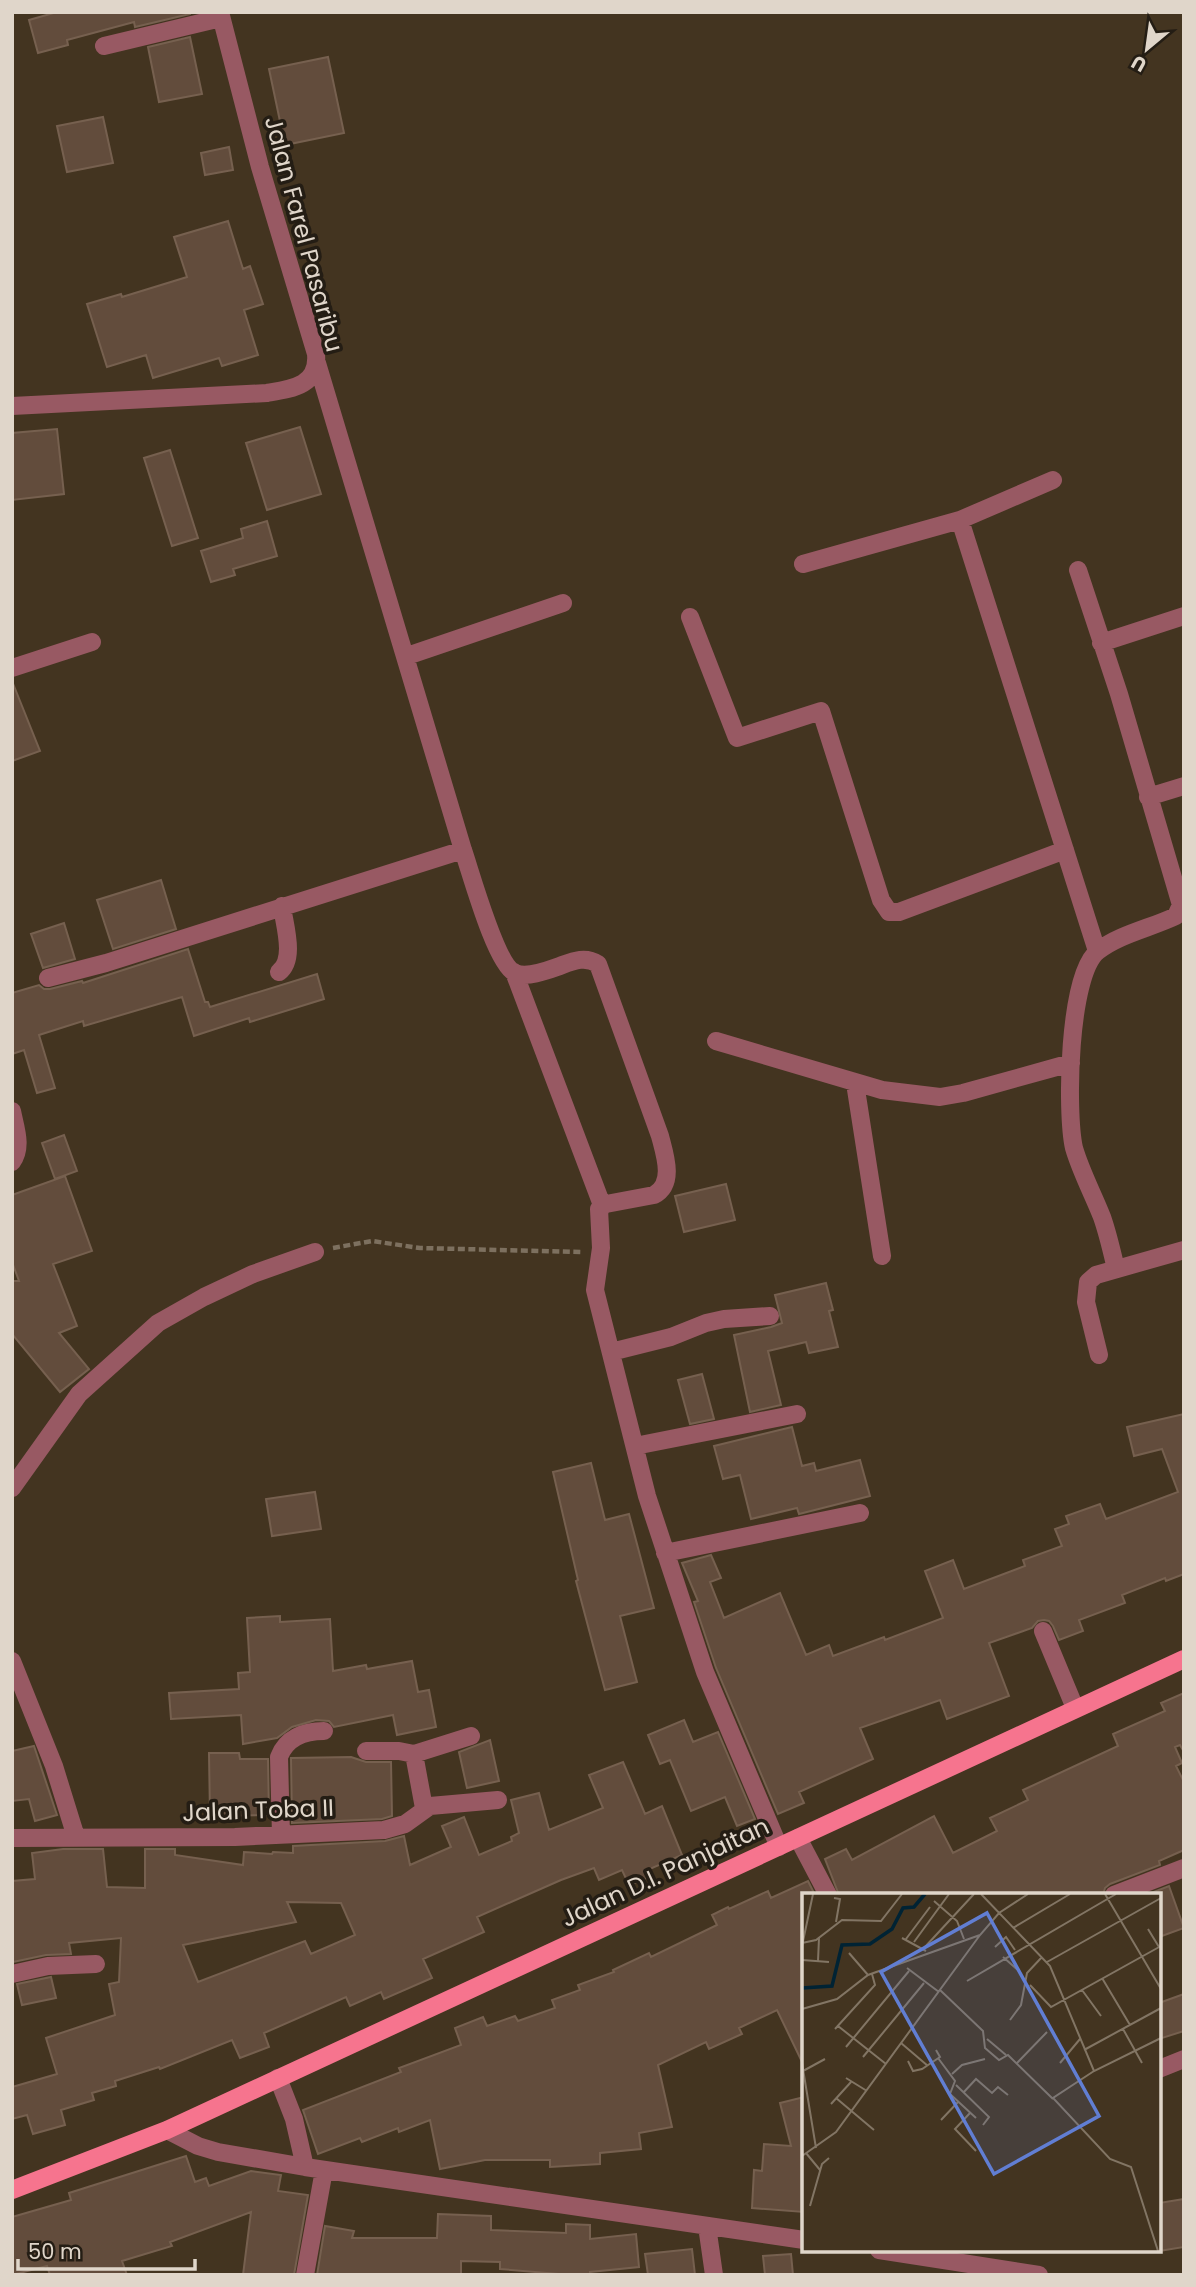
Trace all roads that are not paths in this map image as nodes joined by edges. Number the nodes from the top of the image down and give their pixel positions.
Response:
1 (221, 15) edge
2 (104, 46) dead end
3 (317, 363) junction
4 (12, 406) edge
5 (1053, 480) dead end
6 (960, 520) junction
7 (803, 564) dead end
8 (1078, 570) dead end
9 (564, 603) dead end
10 (1184, 616) edge
11 (690, 617) dead end
12 (92, 642) dead end
13 (1101, 643) junction
14 (407, 656) junction
15 (12, 668) edge
16 (1184, 786) edge
17 (1148, 797) junction
18 (464, 850) junction
19 (1065, 850) junction
20 (282, 906) junction
21 (1097, 951) junction
22 (279, 972) dead end
23 (514, 972) junction
24 (48, 978) dead end
25 (716, 1041) dead end
26 (1071, 1063) junction
27 (855, 1083) junction
28 (12, 1111) edge
29 (12, 1162) edge
30 (602, 1205) junction
31 (1184, 1250) edge
32 (315, 1252) road end
33 (882, 1256) dead end
34 (1116, 1269) junction
35 (770, 1316) dead end
36 (611, 1352) junction
37 (1099, 1355) dead end
38 (797, 1414) dead end
39 (635, 1446) junction
40 (12, 1488) edge
41 (860, 1513) dead end
42 (665, 1553) junction
43 (1043, 1631) dead end
44 (1184, 1659) edge
45 (12, 1661) edge
46 (1075, 1708) junction
47 (324, 1731) dead end
48 (471, 1736) dead end
49 (366, 1751) dead end
50 (414, 1754) junction
51 (498, 1800) dead end
52 (424, 1808) junction
53 (281, 1835) junction
54 (76, 1837) junction
55 (12, 1838) edge
56 (798, 1838) junction
57 (779, 1847) junction
58 (1184, 1868) edge
59 (827, 1893) edge
60 (1119, 1893) edge
61 (96, 1964) dead end
62 (12, 1974) edge
63 (1184, 2059) edge
64 (1161, 2068) edge
65 (278, 2078) junction
66 (167, 2130) junction
67 (305, 2167) junction
68 (324, 2170) junction
69 (12, 2190) edge
70 (707, 2227) junction
71 (802, 2240) edge
72 (908, 2252) edge
73 (952, 2255) edge
74 (305, 2275) edge
75 (714, 2275) edge
76 (1039, 2275) edge

1 - 2 street
1 - 3 street, Jalan Farel Pasaribu
3 - 4 street, Jalan Farel Pasaribu
3 - 14 street
5 - 6 street
6 - 7 street
6 - 19 street
8 - 13 street
9 - 14 street
10 - 13 street
11 - 19 street
12 - 15 street
13 - 17 street
14 - 18 street
16 - 17 street
17 - 21 street
18 - 20 street
18 - 23 street
19 - 21 street
20 - 22 street
20 - 24 street
21 - 26 street
23 - 30 street
23 - 30 street
25 - 27 street
26 - 27 street
26 - 34 street
27 - 33 street
28 - 29 street
30 - 36 street
31 - 34 street
32 - 40 street
34 - 37 street
35 - 36 street
36 - 39 street
38 - 39 street
39 - 42 street
41 - 42 street
42 - 57 street
43 - 46 street
44 - 46 main road, Jalan D.I. Panjaitan
45 - 54 street
46 - 56 main road, Jalan D.I. Panjaitan
47 - 53 street
48 - 50 street
49 - 50 street
50 - 52 street
51 - 52 street, Jalan Toba II
52 - 53 street, Jalan Toba II
53 - 54 street, Jalan Toba II
54 - 55 street, Jalan Toba II
56 - 57 main road, Jalan D.I. Panjaitan
56 - 59 street
57 - 65 main road, Jalan D.I. Panjaitan
58 - 60 street
61 - 62 street
63 - 64 street
65 - 66 main road, Jalan D.I. Panjaitan
65 - 67 street
66 - 67 street
66 - 69 main road, Jalan D.I. Panjaitan
67 - 68 street
68 - 70 street
68 - 74 street
70 - 71 street
70 - 75 street
72 - 73 street
73 - 76 street

